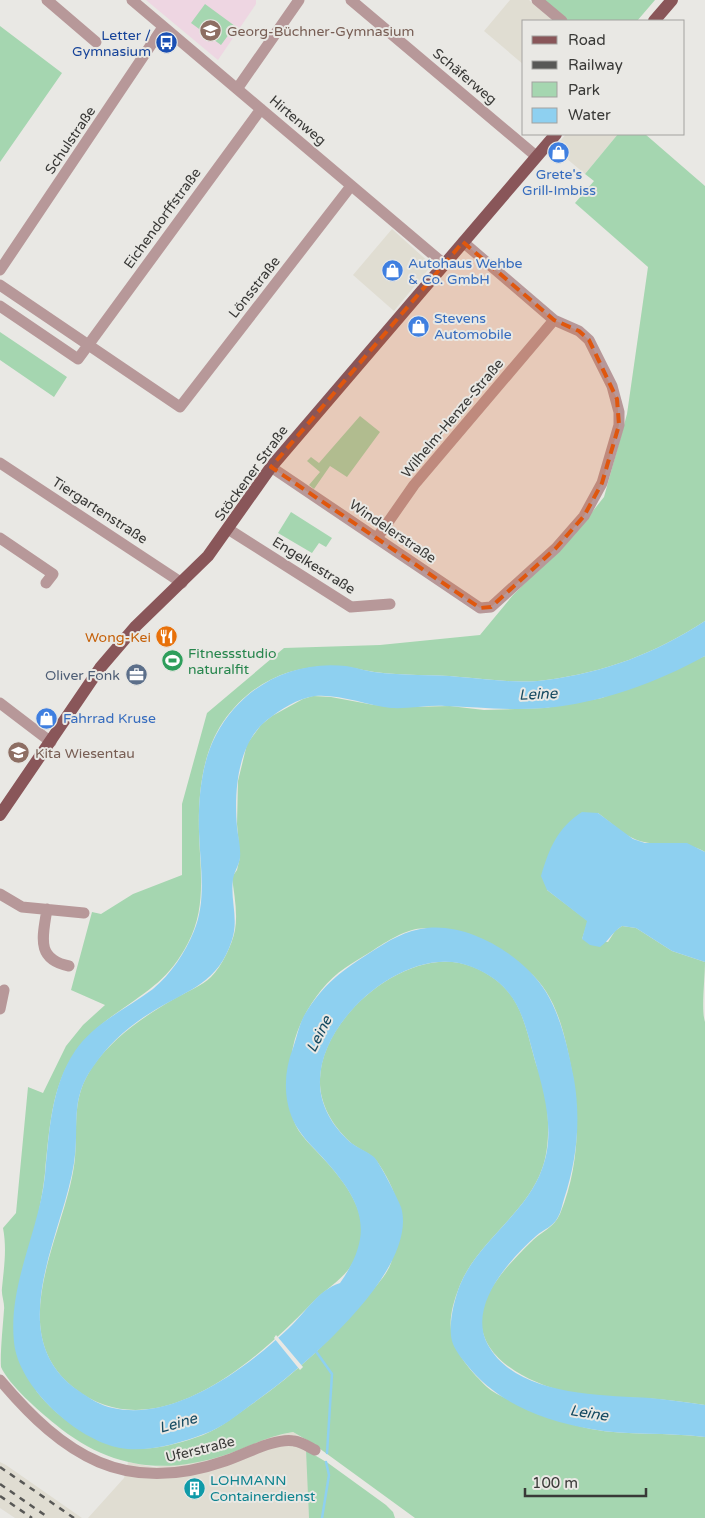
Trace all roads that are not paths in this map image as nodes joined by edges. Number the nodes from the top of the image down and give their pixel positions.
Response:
1 (47, 0) edge
2 (132, 0) edge
3 (299, 0) edge
4 (351, 0) edge
5 (537, 0) edge
6 (672, 0) edge
7 (561, 20) edge
8 (655, 20) edge
9 (163, 27) junction
10 (96, 42) dead end
11 (237, 89) junction
12 (261, 109) junction
13 (555, 135) edge
14 (536, 156) junction
15 (351, 186) junction
16 (463, 242) junction
17 (444, 264) junction
18 (0, 270) edge
19 (0, 285) edge
20 (0, 306) edge
21 (554, 320) junction
22 (88, 345) junction
23 (0, 463) edge
24 (271, 467) junction
25 (228, 529) junction
26 (0, 538) edge
27 (377, 538) junction
28 (46, 583) dead end
29 (182, 583) junction
30 (390, 604) dead end
31 (0, 703) edge
32 (50, 742) junction
33 (0, 815) edge
34 (0, 894) edge
35 (47, 909) junction
36 (84, 913) dead end
37 (69, 966) dead end
38 (4, 990) dead end
39 (0, 1009) edge
40 (0, 1380) edge
41 (316, 1450) dead end

1 - 10 street
2 - 9 street, Hirtenweg
3 - 11 street
4 - 14 street, Schäferweg
5 - 7 street
6 - 8 main road
9 - 11 street, Hirtenweg
9 - 18 street, Schulstraße
11 - 12 street, Hirtenweg
12 - 15 street, Hirtenweg
12 - 22 street, Eichendorffstraße
13 - 14 main road, Stöckener Straße
14 - 16 main road, Stöckener Straße
15 - 17 street, Hirtenweg
15 - 22 street, Lönsstraße
16 - 17 main road, Stöckener Straße
16 - 21 street
17 - 24 main road, Stöckener Straße
19 - 22 street
20 - 22 street
21 - 27 street, Wilhelm-Henze-Straße
21 - 27 street, Windelerstraße
23 - 29 street, Tiergartenstraße
24 - 25 main road, Stöckener Straße
24 - 27 street, Windelerstraße
25 - 29 main road, Stöckener Straße
25 - 30 street, Engelkestraße
26 - 28 street
29 - 32 main road, Stöckener Straße
31 - 32 street
32 - 33 main road, Stöckener Straße
34 - 35 street
35 - 36 street
35 - 37 street
38 - 39 street
40 - 41 street, Uferstraße

